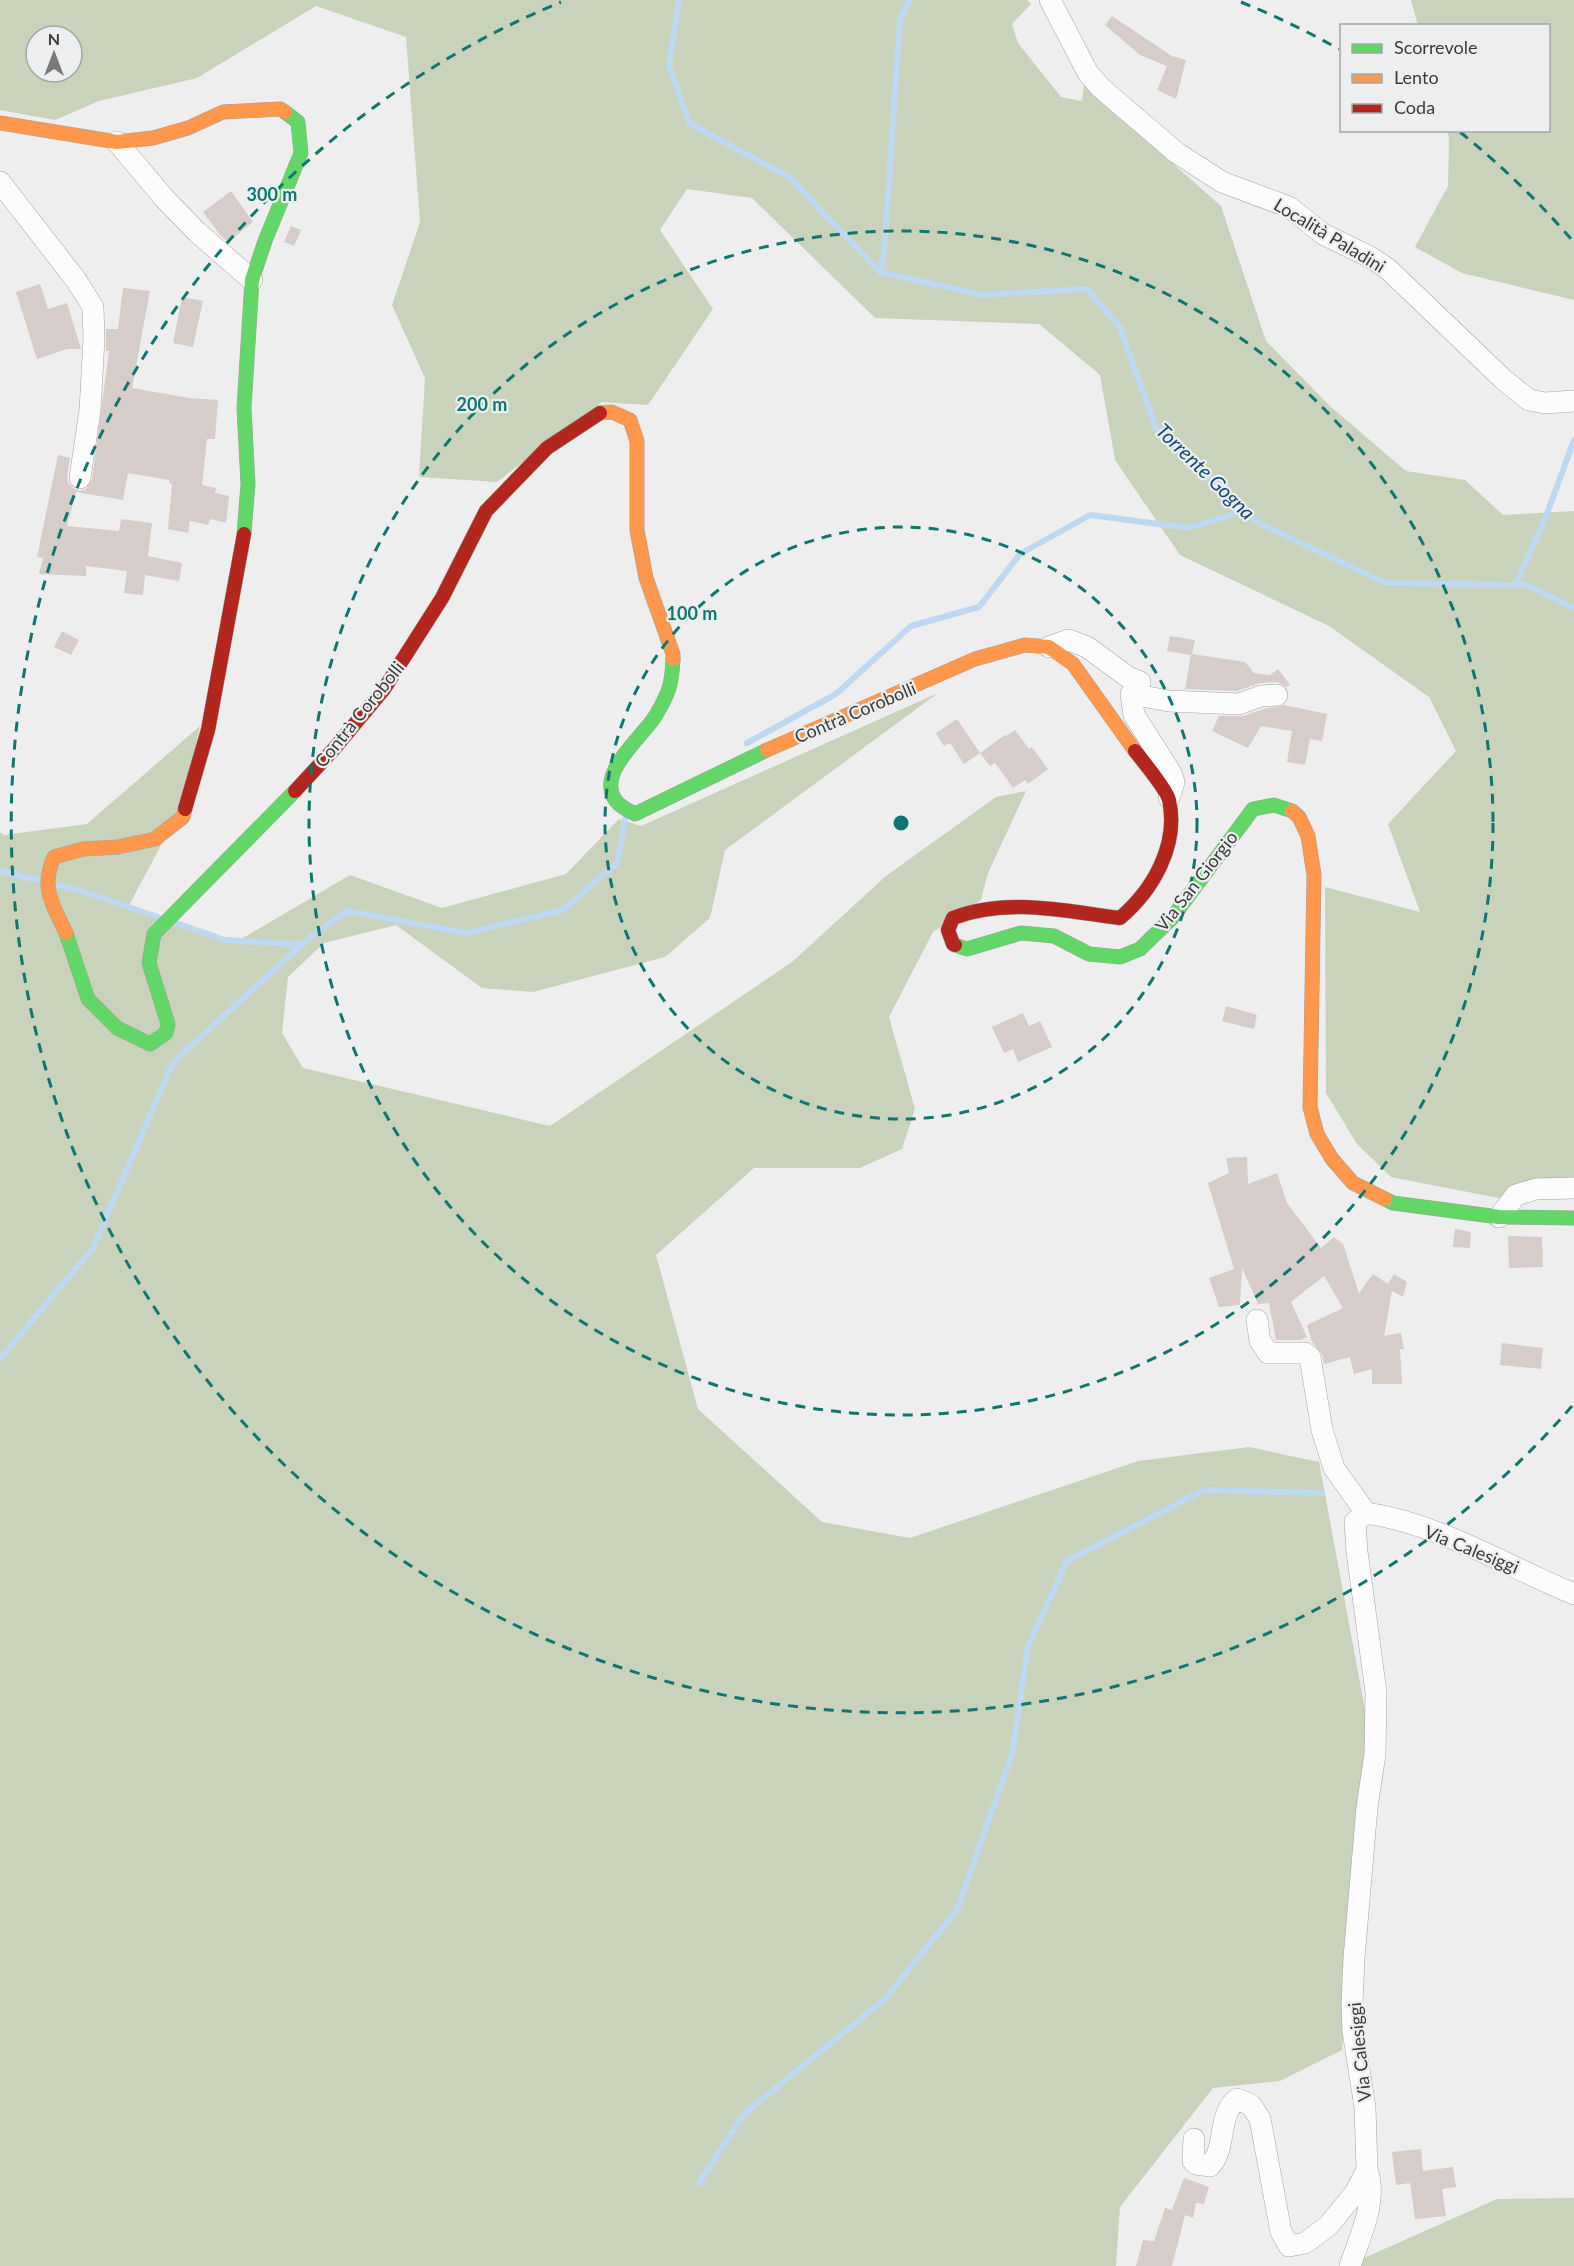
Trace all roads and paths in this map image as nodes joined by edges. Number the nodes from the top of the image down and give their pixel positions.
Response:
1 (1050, 0) edge
2 (0, 123) edge
3 (117, 142) junction
4 (0, 182) edge
5 (252, 280) junction
6 (1574, 401) edge
7 (80, 478) dead end
8 (1049, 647) junction
9 (1140, 682) dead end
10 (1277, 695) dead end
11 (1169, 798) junction
12 (1574, 1188) edge
13 (1499, 1217) junction
14 (1574, 1218) edge
15 (1257, 1320) dead end
16 (1366, 1513) junction
17 (1574, 1594) edge
18 (1194, 2139) dead end
19 (1367, 2170) junction
20 (1350, 2266) edge

1 - 6 street, Località Paladini
2 - 3 street, Contrà Corobolli
3 - 5 street
3 - 5 street, Contrà Corobolli
4 - 7 street
5 - 8 street, Contrà Corobolli
8 - 9 street
8 - 11 street
10 - 11 street
11 - 13 street, Via San Giorgio
12 - 13 street
13 - 14 street, Via San Giorgio
15 - 16 street
16 - 17 street, Via Calesiggi
16 - 19 street, Via Calesiggi
18 - 19 street
19 - 20 street

